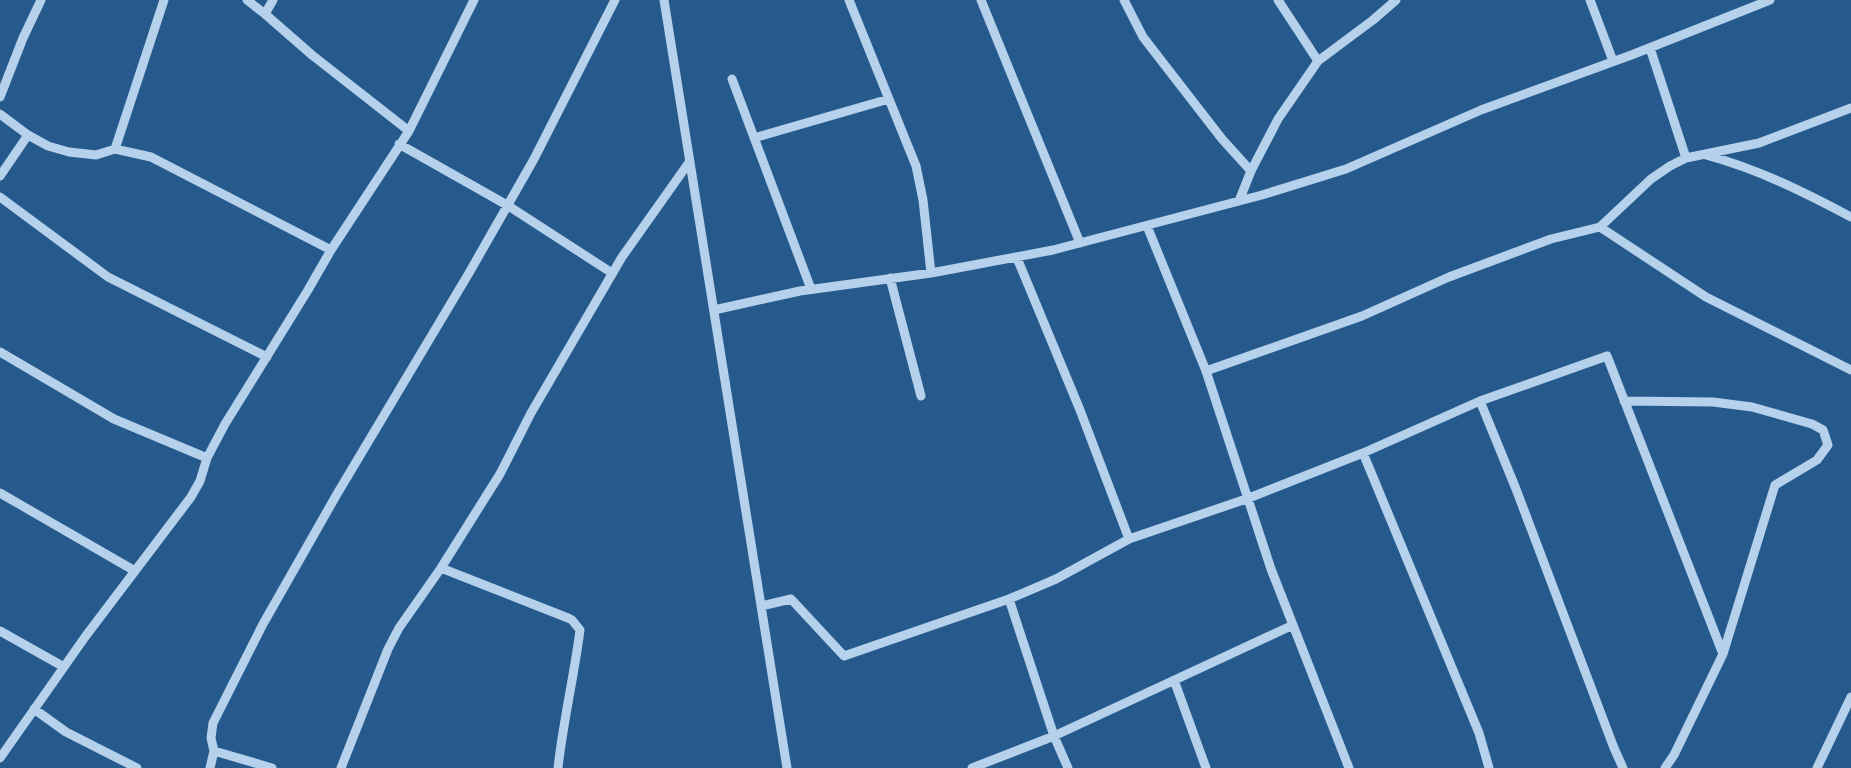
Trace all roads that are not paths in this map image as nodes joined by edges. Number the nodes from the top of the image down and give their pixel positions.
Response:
1 (41, 0) edge
2 (164, 0) edge
3 (247, 0) edge
4 (273, 0) edge
5 (474, 0) edge
6 (615, 0) edge
7 (664, 0) edge
8 (849, 0) edge
9 (981, 0) edge
10 (1124, 0) edge
11 (1278, 0) edge
12 (1396, 0) edge
13 (1590, 0) edge
14 (1770, 0) edge
15 (265, 14) junction
16 (1650, 48) junction
17 (1318, 61) junction
18 (1613, 61) junction
19 (732, 78) dead end
20 (0, 97) edge
21 (889, 99) junction
22 (1851, 108) edge
23 (0, 114) edge
24 (409, 131) junction
25 (28, 135) junction
26 (754, 138) junction
27 (399, 144) junction
28 (115, 149) junction
29 (1704, 154) junction
30 (1686, 158) junction
31 (690, 161) junction
32 (1251, 171) junction
33 (0, 176) edge
34 (0, 197) edge
35 (1239, 201) junction
36 (507, 205) junction
37 (1851, 216) edge
38 (1147, 226) junction
39 (1600, 227) junction
40 (1080, 243) junction
41 (331, 250) junction
42 (1017, 258) junction
43 (612, 273) junction
44 (931, 273) junction
45 (890, 278) junction
46 (811, 289) junction
47 (714, 310) junction
48 (0, 352) edge
49 (267, 357) junction
50 (1851, 370) edge
51 (1206, 371) junction
52 (921, 396) dead end
53 (1480, 401) junction
54 (1624, 401) junction
55 (1363, 453) junction
56 (207, 458) junction
57 (0, 493) edge
58 (1249, 498) junction
59 (1129, 539) junction
60 (441, 568) junction
61 (135, 571) junction
62 (1009, 599) junction
63 (760, 606) junction
64 (1293, 625) junction
65 (0, 631) edge
66 (1723, 654) junction
67 (64, 667) junction
68 (1174, 680) junction
69 (1851, 697) edge
70 (34, 709) junction
71 (1054, 736) junction
72 (214, 751) junction
73 (0, 758) edge
74 (137, 768) edge
75 (210, 768) edge
76 (272, 768) edge
77 (341, 768) edge
78 (558, 768) edge
79 (787, 768) edge
80 (972, 768) edge
81 (1068, 768) edge
82 (1206, 768) edge
83 (1349, 768) edge
84 (1489, 768) edge
85 (1624, 768) edge
86 (1665, 768) edge
87 (1817, 768) edge

1 - 20 street
2 - 28 street
3 - 15 street
4 - 15 street
5 - 24 street
6 - 36 street
7 - 31 street
8 - 21 street
9 - 40 street
10 - 32 street
11 - 17 street
12 - 17 street
13 - 18 street
14 - 16 street
15 - 24 street
16 - 18 street
16 - 30 street
17 - 32 street
18 - 35 street
19 - 26 street
21 - 26 street
21 - 44 street
22 - 29 street
23 - 25 street
24 - 27 street
25 - 28 street
25 - 33 street
26 - 46 street
27 - 36 street
27 - 41 street
28 - 41 street
29 - 30 street
29 - 37 street
30 - 39 street
31 - 43 street
31 - 47 street
32 - 35 street
34 - 49 street
35 - 38 street
36 - 43 street
36 - 72 street
38 - 40 street
38 - 51 street
39 - 50 street
39 - 51 street
40 - 42 street
41 - 49 street
42 - 44 street
42 - 59 street
43 - 60 street
44 - 45 street
45 - 46 street
45 - 52 street
46 - 47 street
47 - 63 street
48 - 56 street
49 - 56 street
51 - 58 street
53 - 54 street
53 - 55 street
53 - 85 street
54 - 66 street
54 - 66 street
55 - 58 street
55 - 84 street
56 - 61 street
57 - 61 street
58 - 59 street
58 - 64 street
59 - 62 street
60 - 77 street
60 - 78 street
61 - 67 street
62 - 63 street
62 - 71 street
63 - 79 street
64 - 68 street
64 - 83 street
65 - 67 street
66 - 86 street
67 - 70 street
68 - 71 street
68 - 82 street
69 - 87 street
70 - 73 street
70 - 74 street
71 - 80 street
71 - 81 street
72 - 75 street
72 - 76 street

